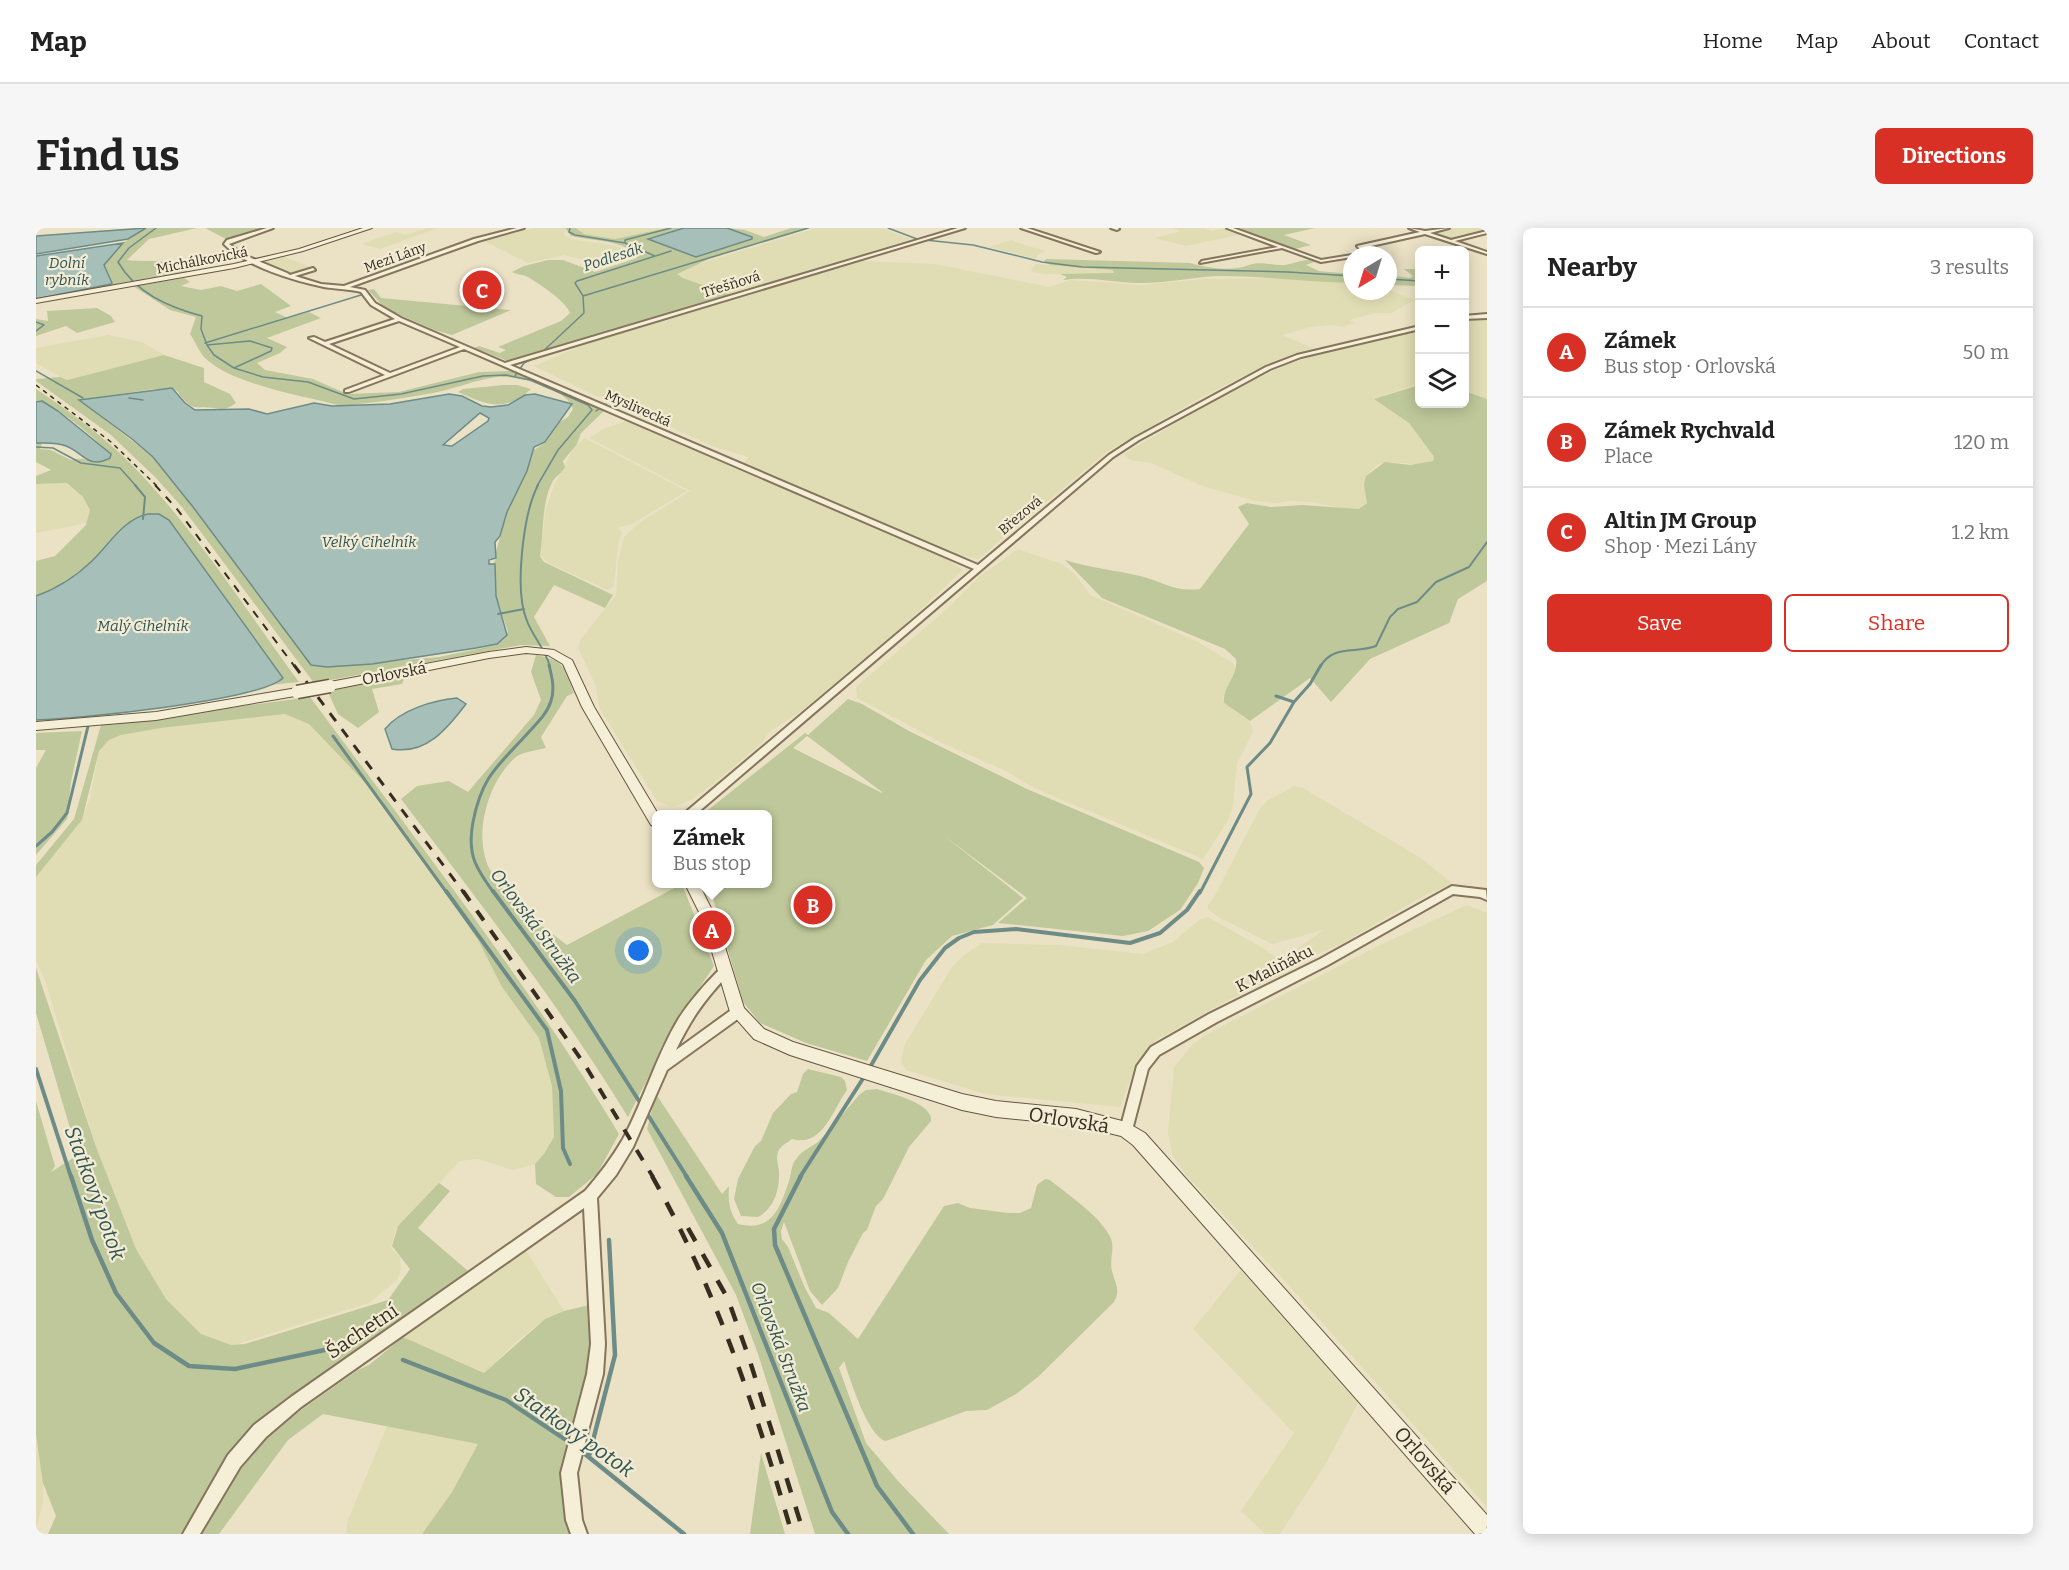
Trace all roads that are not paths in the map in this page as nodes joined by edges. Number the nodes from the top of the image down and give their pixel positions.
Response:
1 (271, 228) edge
2 (369, 228) edge
3 (522, 228) edge
4 (963, 228) edge
5 (1023, 228) edge
6 (1229, 228) edge
7 (1410, 228) edge
8 (1447, 228) edge
9 (1487, 232) edge
10 (1425, 233) junction
11 (1450, 241) junction
12 (1368, 246) edge
13 (1281, 248) junction
14 (1098, 252) dead end
15 (1487, 253) edge
16 (1343, 257) edge
17 (255, 262) junction
18 (1203, 262) dead end
19 (313, 269) dead end
20 (291, 276) junction
21 (344, 288) junction
22 (36, 302) edge
23 (1487, 316) edge
24 (1469, 318) edge
25 (399, 319) junction
26 (1415, 328) edge
27 (312, 338) dead end
28 (325, 344) junction
29 (465, 347) junction
30 (506, 364) junction
31 (389, 375) junction
32 (347, 391) dead end
33 (978, 568) junction
34 (36, 726) edge
35 (695, 810) edge
36 (652, 814) edge
37 (694, 888) edge
38 (1485, 894) edge
39 (724, 972) junction
40 (738, 1012) junction
41 (664, 1065) junction
42 (1126, 1130) junction
43 (590, 1196) junction
44 (1487, 1531) edge
45 (191, 1534) edge
46 (579, 1534) edge

1 - 17 street, Myslivecká
2 - 17 main road, Michálkovická
3 - 21 street, Mezi Lány
4 - 30 street, Třešňová
5 - 14 street
6 - 13 street
7 - 10 street
8 - 10 street
9 - 11 street
10 - 11 street
10 - 12 street
11 - 15 street
13 - 16 street
13 - 18 street
17 - 20 street, Myslivecká
17 - 22 main road, Michálkovická
19 - 20 street
20 - 21 street, Myslivecká
21 - 25 street, Myslivecká
23 - 24 street
25 - 28 street
25 - 29 street, Myslivecká
26 - 33 street, Březová
27 - 28 street
28 - 31 street
29 - 30 street, Myslivecká
29 - 31 street
30 - 33 street, Myslivecká
31 - 32 street
33 - 35 street, Březová
34 - 36 main road, Orlovská, bridge
37 - 39 main road, Orlovská
38 - 42 street, K Maliňáku
39 - 40 main road, Orlovská
39 - 41 street, Šachetní
40 - 41 street
40 - 42 main road, Orlovská
41 - 43 street, Šachetní
42 - 44 main road, Orlovská
43 - 45 street, Šachetní
43 - 46 street

